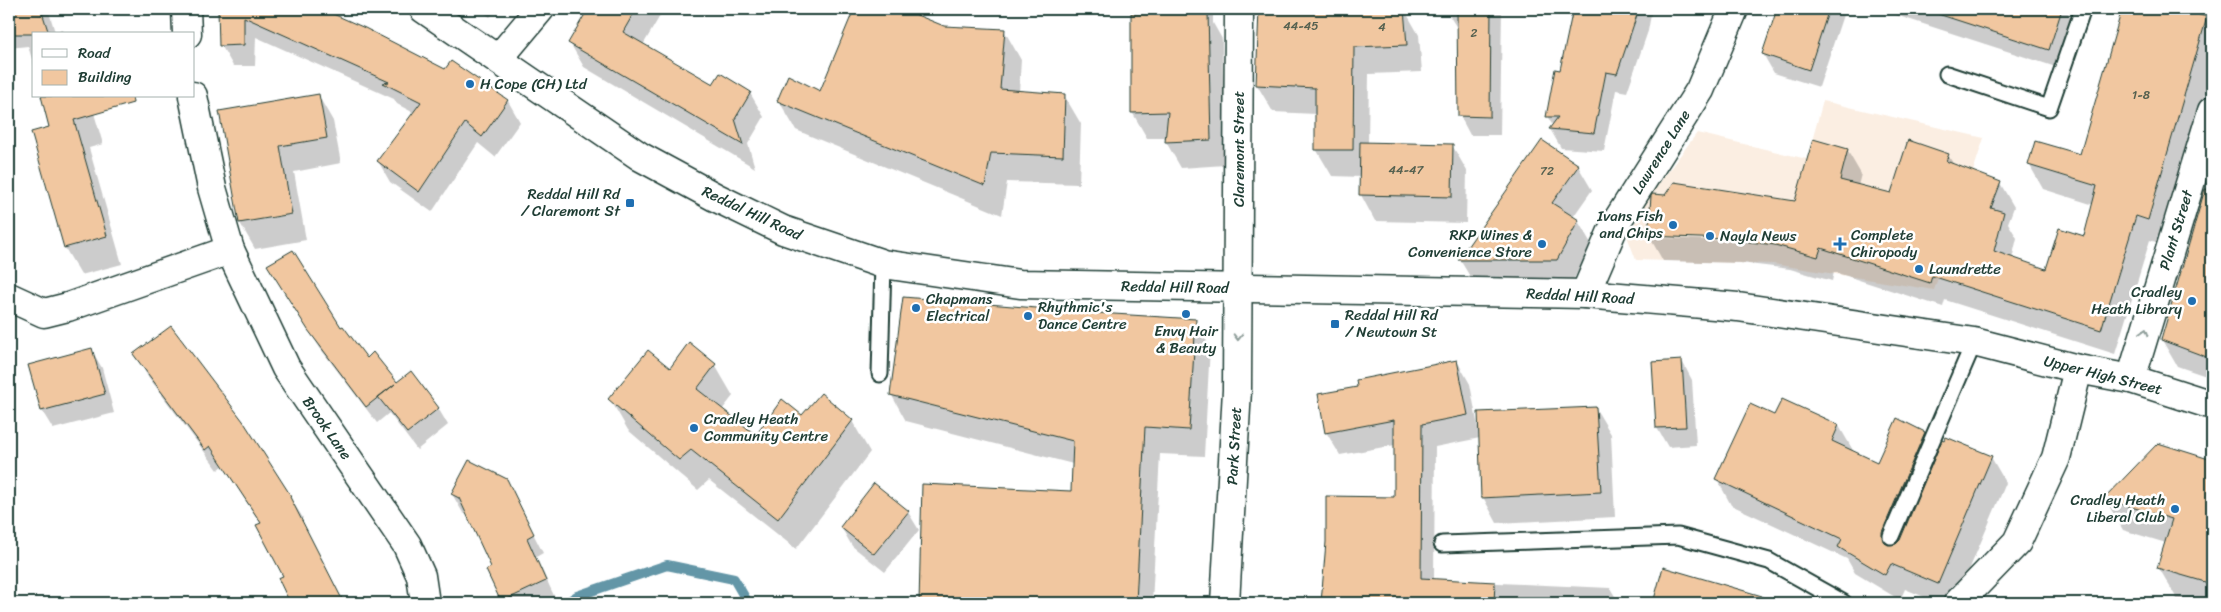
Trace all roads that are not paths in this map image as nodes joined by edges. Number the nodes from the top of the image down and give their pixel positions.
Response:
1 (186, 9) edge
2 (424, 9) edge
3 (540, 9) edge
4 (1239, 9) edge
5 (1734, 9) edge
6 (2083, 9) edge
7 (187, 32) edge
8 (499, 58) junction
9 (1947, 74) dead end
10 (193, 98) edge
11 (2212, 111) edge
12 (230, 250) junction
13 (884, 264) junction
14 (1239, 288) junction
15 (1585, 294) junction
16 (9, 297) edge
17 (1984, 344) junction
18 (2078, 368) junction
19 (880, 374) dead end
20 (2131, 379) junction
21 (2212, 405) edge
22 (1892, 536) dead end
23 (1442, 544) dead end
24 (425, 603) edge
25 (1225, 603) edge
26 (1844, 603) edge
27 (1958, 603) edge

1 - 7 street
2 - 8 street, Reddal Hill Road
3 - 8 street
4 - 14 street, Claremont Street
5 - 15 street, Lawrence Lane
6 - 9 lane
8 - 13 street, Reddal Hill Road
10 - 12 street, Brook Lane
20 -> 11 street, Plant Street
12 - 16 street
12 - 24 street, Brook Lane
13 - 14 street, Reddal Hill Road
13 - 19 lane
14 - 15 street, Reddal Hill Road
14 -> 25 street, Park Street
15 - 17 street, Reddal Hill Road
17 - 18 street, Upper High Street
17 - 22 lane
18 - 20 street, Upper High Street
18 - 27 street
20 - 21 street, Upper High Street
23 - 26 lane

